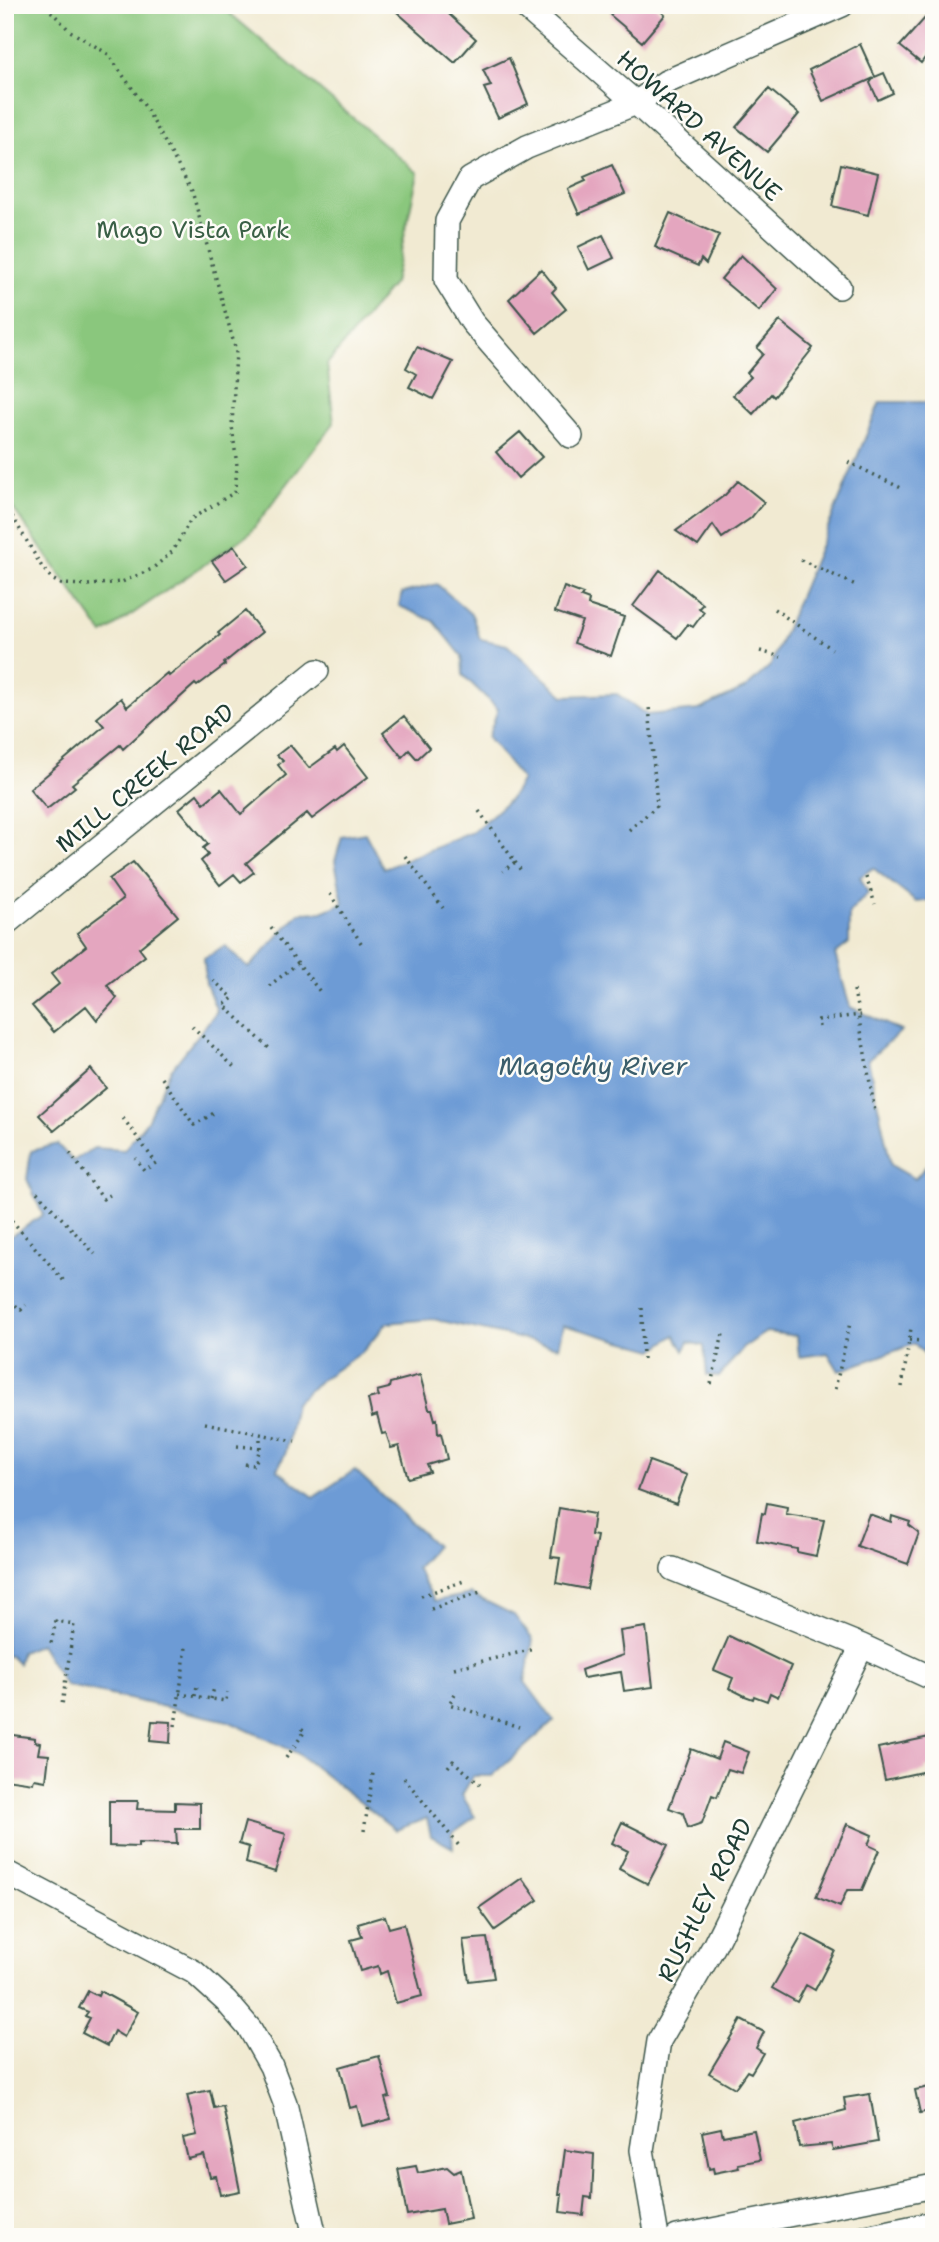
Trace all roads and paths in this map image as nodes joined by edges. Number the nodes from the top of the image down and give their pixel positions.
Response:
1 (45, 5) edge
2 (523, 5) edge
3 (842, 5) edge
4 (636, 103) junction
5 (839, 287) dead end
6 (571, 436) dead end
7 (848, 462) dead end
8 (901, 488) dead end
9 (5, 504) edge
10 (801, 560) dead end
11 (858, 586) dead end
12 (774, 609) dead end
13 (832, 649) dead end
14 (760, 651) dead end
15 (781, 657) dead end
16 (317, 671) dead end
17 (649, 706) dead end
18 (479, 811) dead end
19 (629, 830) dead end
20 (405, 856) dead end
21 (515, 862) junction
22 (503, 871) dead end
23 (522, 873) dead end
24 (866, 877) dead end
25 (330, 894) dead end
26 (875, 904) dead end
27 (443, 908) dead end
28 (5, 925) edge
29 (271, 928) dead end
30 (363, 946) dead end
31 (298, 963) junction
32 (213, 980) dead end
33 (269, 986) dead end
34 (853, 990) dead end
35 (321, 993) dead end
36 (862, 1015) dead end
37 (192, 1026) dead end
38 (819, 1027) dead end
39 (271, 1050) dead end
40 (237, 1070) dead end
41 (162, 1078) dead end
42 (875, 1112) dead end
43 (214, 1113) dead end
44 (123, 1118) dead end
45 (70, 1153) dead end
46 (135, 1158) dead end
47 (37, 1192) dead end
48 (110, 1195) dead end
49 (7, 1215) edge
50 (95, 1254) dead end
51 (64, 1281) dead end
52 (12, 1287) dead end
53 (5, 1295) edge
54 (26, 1305) dead end
55 (642, 1308) dead end
56 (850, 1323) dead end
57 (911, 1328) dead end
58 (723, 1334) dead end
59 (909, 1340) junction
60 (923, 1341) dead end
61 (643, 1362) dead end
62 (711, 1384) dead end
63 (902, 1387) dead end
64 (835, 1389) dead end
65 (205, 1423) dead end
66 (260, 1434) junction
67 (295, 1441) dead end
68 (237, 1446) dead end
69 (260, 1448) junction
70 (243, 1464) dead end
71 (673, 1569) dead end
72 (464, 1581) dead end
73 (483, 1591) dead end
74 (421, 1596) dead end
75 (431, 1609) dead end
76 (51, 1643) dead end
77 (862, 1646) junction
78 (186, 1647) dead end
79 (534, 1649) dead end
80 (454, 1668) dead end
81 (934, 1679) edge
82 (197, 1686) dead end
83 (214, 1688) dead end
84 (227, 1692) dead end
85 (179, 1694) junction
86 (455, 1694) dead end
87 (195, 1696) junction
88 (211, 1699) junction
89 (62, 1705) dead end
90 (175, 1726) dead end
91 (298, 1726) dead end
92 (519, 1727) dead end
93 (286, 1758) dead end
94 (448, 1767) dead end
95 (373, 1773) dead end
96 (404, 1777) dead end
97 (480, 1784) dead end
98 (364, 1831) dead end
99 (460, 1847) dead end
100 (5, 1872) edge
101 (934, 2186) edge
102 (934, 2224) edge
103 (315, 2237) edge
104 (657, 2237) edge
105 (677, 2237) edge
106 (866, 2237) edge

1 - 9 path
2 - 4 street, HOWARD AVENUE
3 - 4 street
4 - 5 street, HOWARD AVENUE
4 - 6 street
7 - 8 path
10 - 11 path
12 - 13 path
14 - 15 path
16 - 28 street, MILL CREEK ROAD
17 - 19 path
18 - 21 path
20 - 27 path
21 - 22 path
21 - 23 path
24 - 26 path
25 - 30 path
29 - 31 path
31 - 33 path
31 - 35 path
32 - 39 path
34 - 42 path
36 - 38 path
37 - 40 path
41 - 43 path
44 - 46 path
45 - 48 path
47 - 50 path
49 - 51 path
52 - 53 path
53 - 54 path
55 - 61 path
56 - 64 path
57 - 59 path
58 - 62 path
59 - 60 path
59 - 63 path
65 - 66 path
66 - 67 path
66 - 69 path
68 - 69 path
69 - 70 path
71 - 77 street
72 - 74 path
73 - 75 path
76 - 89 path
77 - 81 street
77 - 104 street, RUSHLEY ROAD
78 - 85 path
79 - 80 path
82 - 87 path
83 - 88 path
84 - 88 path
85 - 87 path
85 - 90 path
86 - 92 path
87 - 88 path
91 - 93 path
94 - 97 path
95 - 98 path
96 - 99 path
100 - 103 street
101 - 105 street
102 - 106 street

